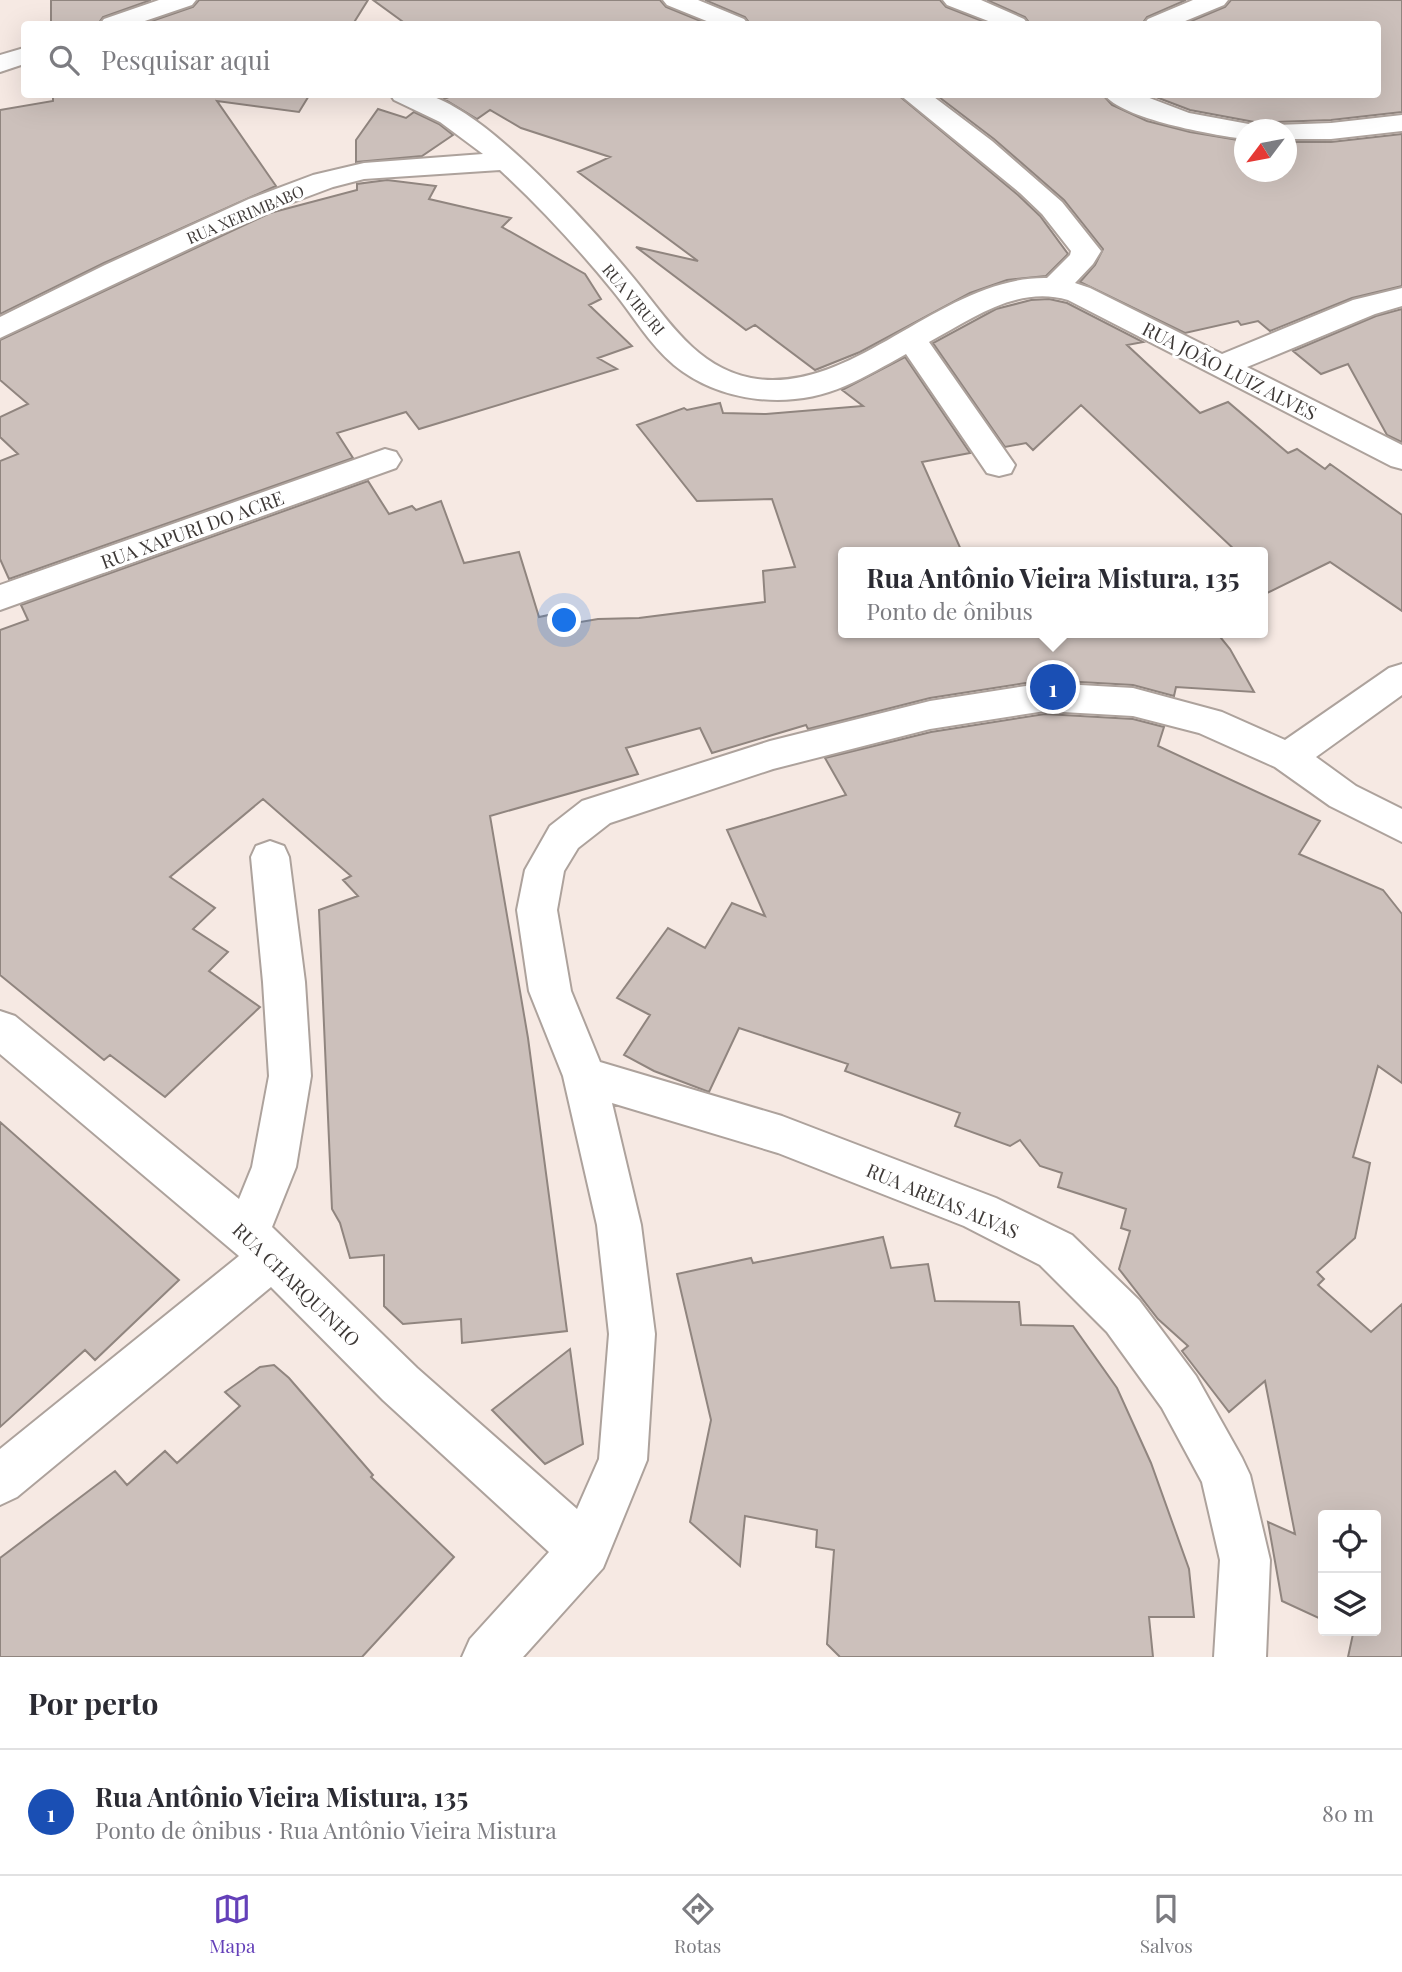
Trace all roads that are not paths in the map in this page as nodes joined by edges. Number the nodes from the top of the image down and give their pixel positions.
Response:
1 (183, 0) edge
2 (676, 0) edge
3 (956, 0) edge
4 (1215, 0) edge
5 (984, 9) junction
6 (122, 21) edge
7 (728, 21) edge
8 (966, 21) edge
9 (1009, 21) edge
10 (1164, 21) edge
11 (21, 57) edge
12 (0, 65) edge
13 (21, 66) edge
14 (410, 98) edge
15 (917, 98) edge
16 (1126, 98) edge
17 (1402, 123) edge
18 (1234, 130) edge
19 (1297, 131) edge
20 (507, 161) junction
21 (1056, 286) junction
22 (1402, 297) edge
23 (0, 329) edge
24 (911, 338) junction
25 (1222, 366) junction
26 (1402, 458) edge
27 (384, 460) dead end
28 (999, 465) dead end
29 (0, 598) edge
30 (1402, 677) edge
31 (1287, 757) junction
32 (1402, 827) edge
33 (270, 857) dead end
34 (0, 1029) edge
35 (584, 1076) junction
36 (260, 1245) junction
37 (0, 1480) edge
38 (585, 1550) junction
39 (488, 1657) edge
40 (1240, 1657) edge

1 - 6 street
2 - 7 street
3 - 5 street
4 - 10 street
5 - 8 street
5 - 9 street
11 - 12 street
12 - 13 street
14 - 20 street, RUA VIRURI
15 - 21 street
16 - 18 street
17 - 19 street
20 - 23 street, RUA XERIMBABO
20 - 24 street, RUA VIRURI
21 - 24 street, RUA VIRURI
21 - 25 street, RUA JOÃO LUIZ ALVES
22 - 25 street
24 - 28 street
25 - 26 street, RUA JOÃO LUIZ ALVES
27 - 29 street, RUA XAPURI DO ACRE
30 - 31 street
31 - 32 street
31 - 35 street
33 - 36 street
34 - 36 street, RUA CHARQUINHO
35 - 38 street
35 - 40 street, RUA AREIAS ALVAS
36 - 37 street
36 - 38 street, RUA CHARQUINHO
38 - 39 street

